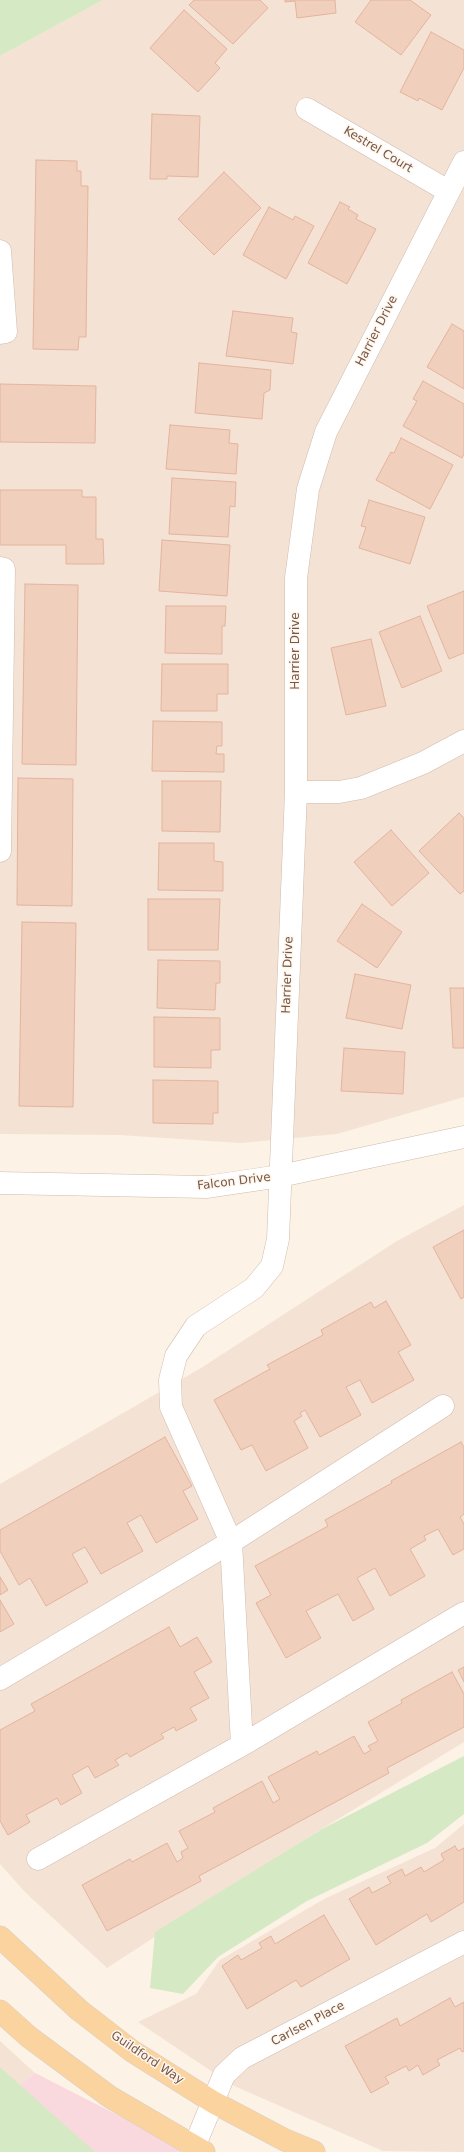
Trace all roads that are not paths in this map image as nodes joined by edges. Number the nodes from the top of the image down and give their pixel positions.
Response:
1 (307, 109) dead end
2 (464, 162) edge
3 (448, 191) junction
4 (0, 251) edge
5 (0, 333) edge
6 (0, 568) edge
7 (464, 741) edge
8 (296, 792) junction
9 (0, 801) edge
10 (0, 851) edge
11 (464, 1137) edge
12 (280, 1176) junction
13 (0, 1184) edge
14 (443, 1406) dead end
15 (231, 1542) junction
16 (464, 1613) edge
17 (0, 1679) edge
18 (242, 1745) junction
19 (38, 1859) dead end
20 (0, 1937) edge
21 (464, 1942) edge
22 (0, 2011) edge
23 (213, 2102) junction
24 (197, 2150) edge
25 (314, 2152) edge

1 - 3 street, Kestrel Court
2 - 3 street, Harrier Drive
3 - 8 street, Harrier Drive
4 - 5 street
6 - 9 street
7 - 8 street
8 - 12 street, Harrier Drive
9 - 10 street
11 - 12 street, Falcon Drive
12 - 13 street, Falcon Drive
12 - 15 street, Harrier Drive
14 - 15 street
15 - 17 street
15 - 18 street
16 - 18 street
18 - 19 street
20 - 23 main road, Guildford Way
21 - 23 street, Carlsen Place
22 - 24 main road
23 - 24 street, Carlsen Place
23 - 25 main road, Guildford Way

